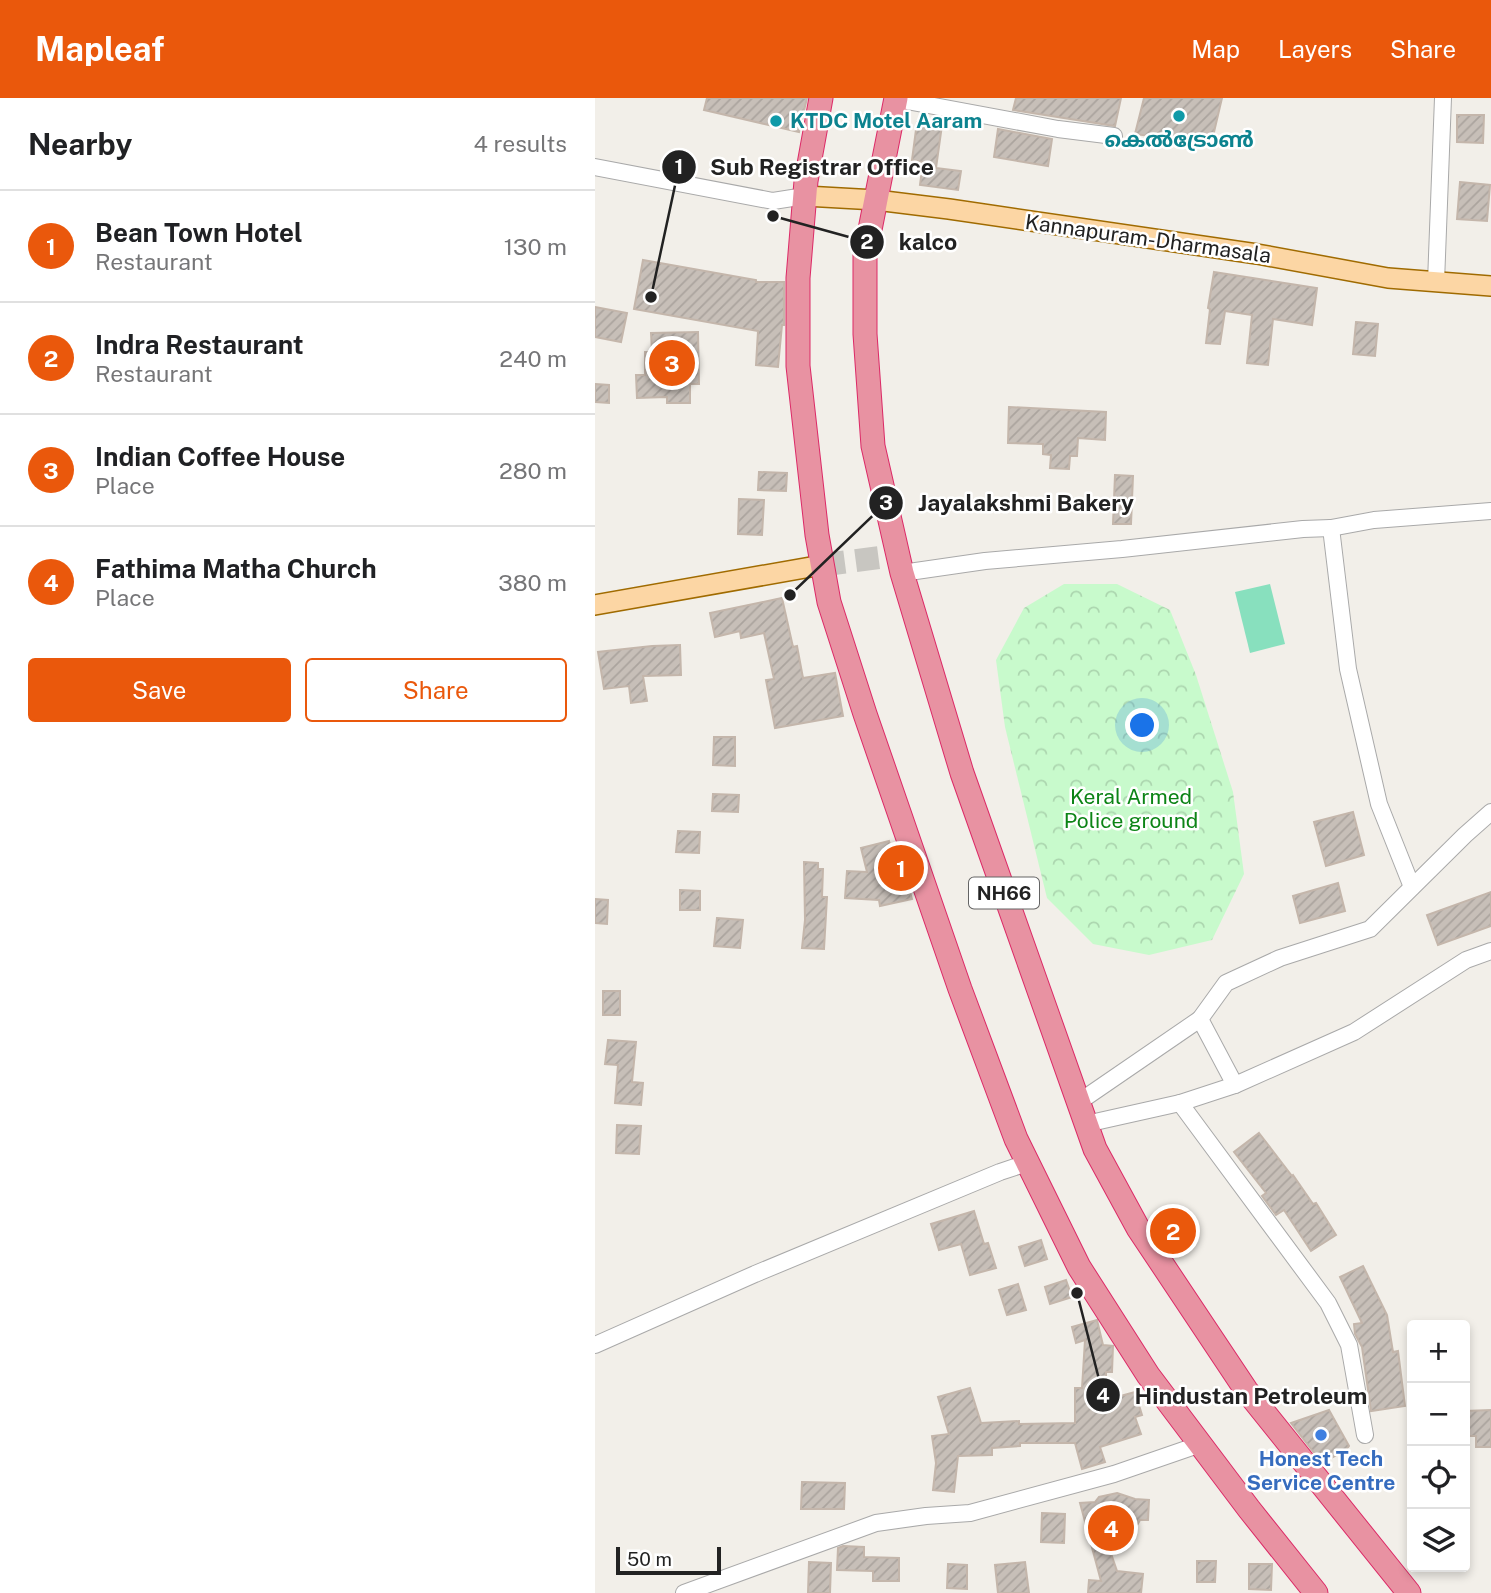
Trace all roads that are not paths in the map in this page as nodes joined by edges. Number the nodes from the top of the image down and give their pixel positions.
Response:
1 (821, 98) edge
2 (896, 98) edge
3 (1443, 98) edge
4 (1114, 135) dead end
5 (595, 167) edge
6 (805, 196) junction
7 (876, 200) junction
8 (1436, 282) junction
9 (1491, 286) edge
10 (1491, 510) edge
11 (1331, 528) junction
12 (822, 565) junction
13 (902, 573) junction
14 (595, 606) edge
15 (1491, 812) edge
16 (1412, 887) junction
17 (1491, 951) edge
18 (1200, 1019) junction
19 (1235, 1086) junction
20 (1079, 1102) junction
21 (1180, 1103) junction
22 (1086, 1124) junction
23 (1027, 1163) junction
24 (595, 1345) edge
25 (1365, 1434) dead end
26 (1201, 1444) junction
27 (684, 1593) edge
28 (1316, 1593) edge
29 (1409, 1593) edge

1 - 6 highway
2 - 4 street
2 - 7 highway, NH66
3 - 8 street
5 - 6 street
6 - 7 main road, Kannapuram-Dharmasala
6 - 12 highway
7 - 8 main road, Kannapuram-Dharmasala
7 - 13 highway, NH66
8 - 9 main road, Kannapuram-Dharmasala
10 - 11 street
11 - 13 street
11 - 16 street
12 - 14 main road
12 - 23 highway
13 - 20 highway, NH66
15 - 16 street
16 - 18 street
17 - 19 street
18 - 19 street
18 - 20 street
19 - 21 street
20 - 22 highway, NH66
21 - 22 street
21 - 25 street
22 - 29 highway, NH66
23 - 24 street
23 - 26 highway
26 - 27 street
26 - 28 highway

